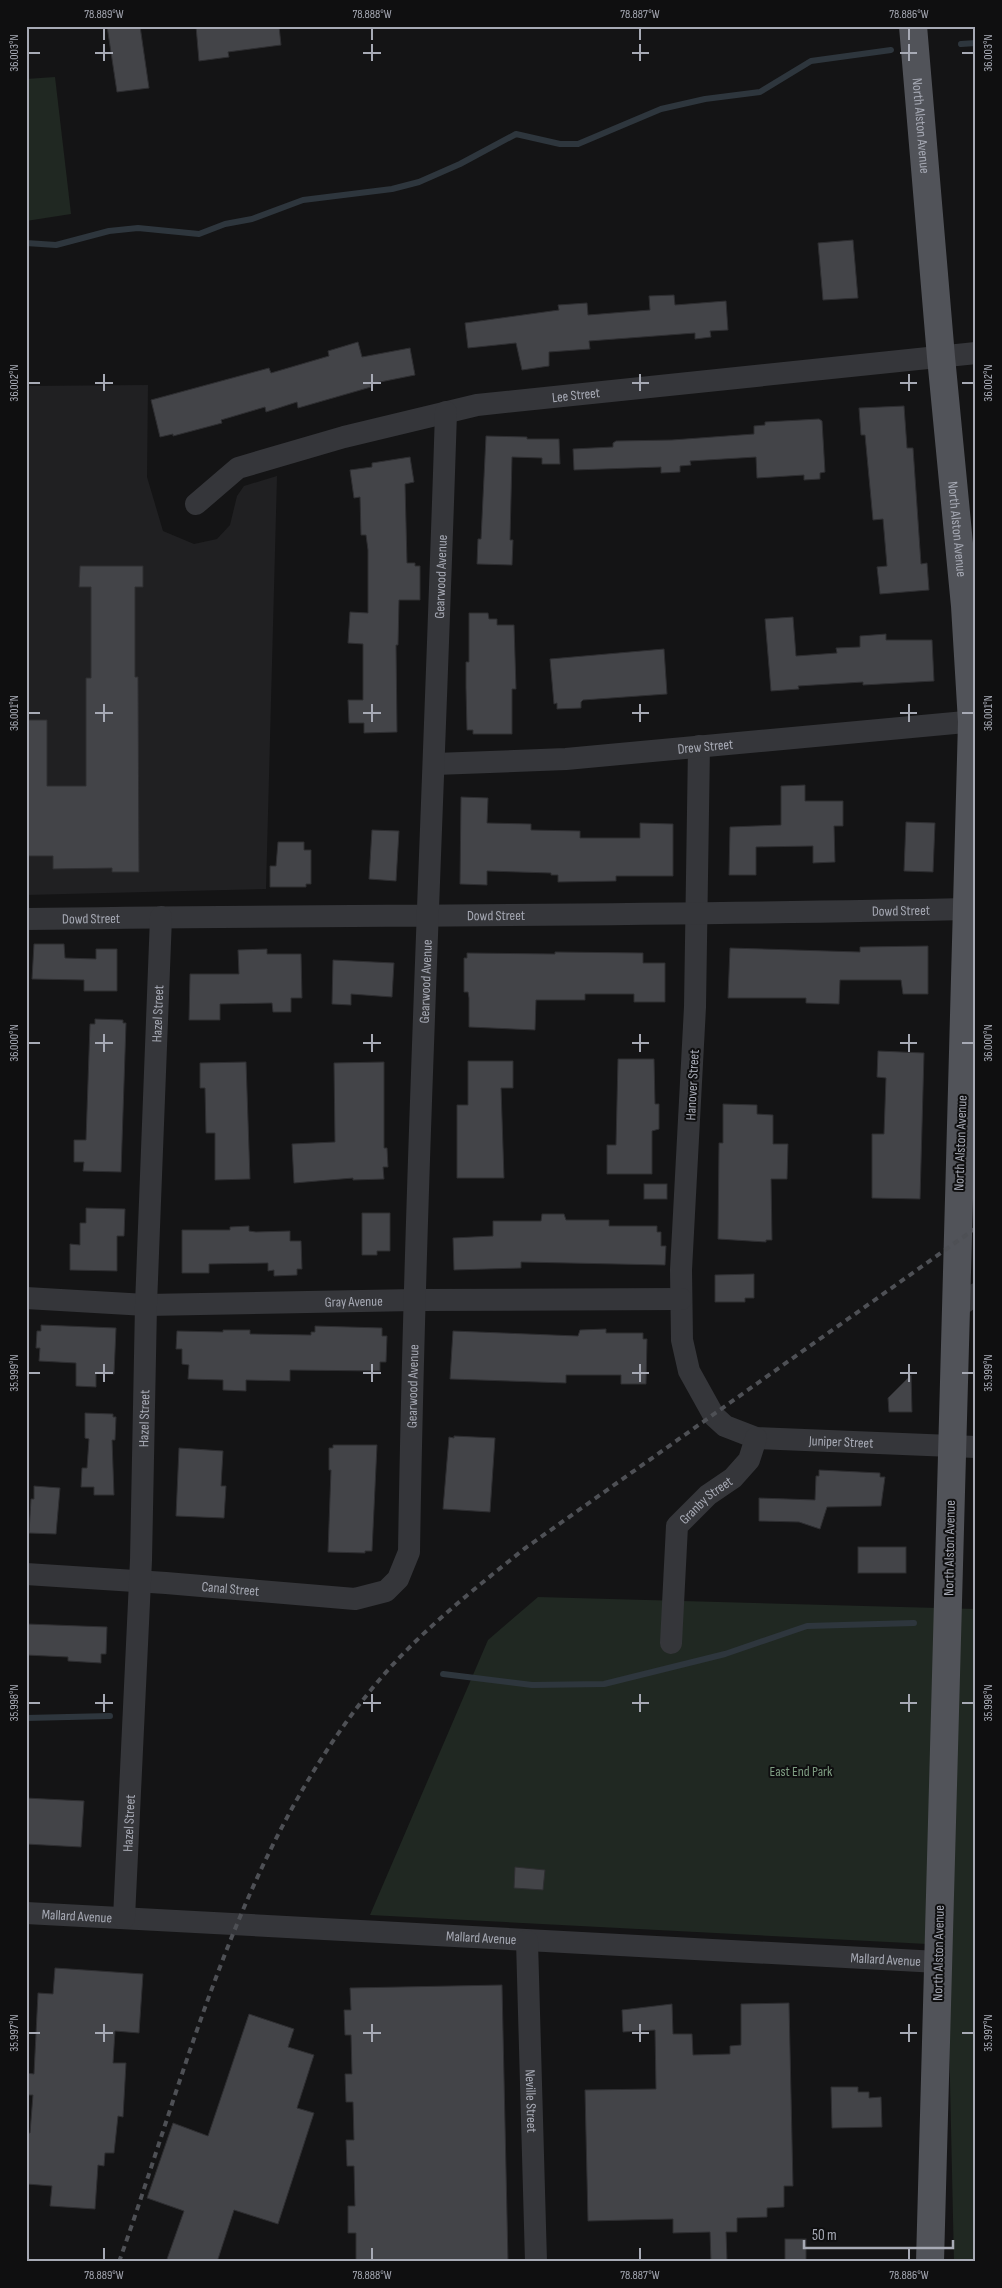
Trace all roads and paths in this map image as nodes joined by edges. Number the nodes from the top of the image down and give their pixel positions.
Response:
1 (913, 26) edge
2 (976, 354) edge
3 (941, 357) junction
4 (446, 412) junction
5 (196, 504) dead end
6 (974, 722) edge
7 (699, 746) junction
8 (435, 764) junction
9 (966, 910) junction
10 (428, 914) junction
11 (697, 915) junction
12 (161, 917) junction
13 (26, 919) edge
14 (26, 1298) edge
15 (681, 1299) junction
16 (415, 1300) junction
17 (966, 1301) edge
18 (146, 1304) junction
19 (714, 1416) joint
20 (756, 1438) junction
21 (964, 1447) edge
22 (409, 1552) joint
23 (26, 1574) edge
24 (140, 1581) junction
25 (671, 1643) dead end
26 (26, 1913) edge
27 (124, 1918) junction
28 (527, 1941) junction
29 (938, 1962) junction
30 (536, 2262) edge
31 (930, 2262) edge

1 - 3 main road, North Alston Avenue
2 - 3 street, Lee Street
3 - 4 street, Lee Street
3 - 6 main road, North Alston Avenue
4 - 5 street, Lee Street
4 - 8 street, Gearwood Avenue
6 - 7 street, Drew Street
6 - 9 main road, North Alston Avenue
7 - 8 street, Drew Street
7 - 11 street, Hanover Street
8 - 10 street, Gearwood Avenue
9 - 11 street, Dowd Street
9 - 17 main road, North Alston Avenue
10 - 11 street, Dowd Street
10 - 12 street, Dowd Street
10 - 16 street, Gearwood Avenue
11 - 15 street, Hanover Street
12 - 13 street, Dowd Street
12 - 18 street, Hazel Street
14 - 18 street, Gray Avenue
15 - 16 street, Gray Avenue
15 - 19 street, Hanover Street
16 - 18 street, Gray Avenue
16 - 22 street, Gearwood Avenue
17 - 21 main road, North Alston Avenue
18 - 24 street, Hazel Street
19 - 20 street, Juniper Street
20 - 21 street, Juniper Street
20 - 25 street, Granby Street
21 - 29 main road, North Alston Avenue
22 - 24 street, Canal Street
23 - 24 street, Canal Street
24 - 27 street, Hazel Street
26 - 27 street, Mallard Avenue
27 - 28 street, Mallard Avenue
28 - 29 street, Mallard Avenue
28 - 30 street, Neville Street
29 - 31 main road, North Alston Avenue

